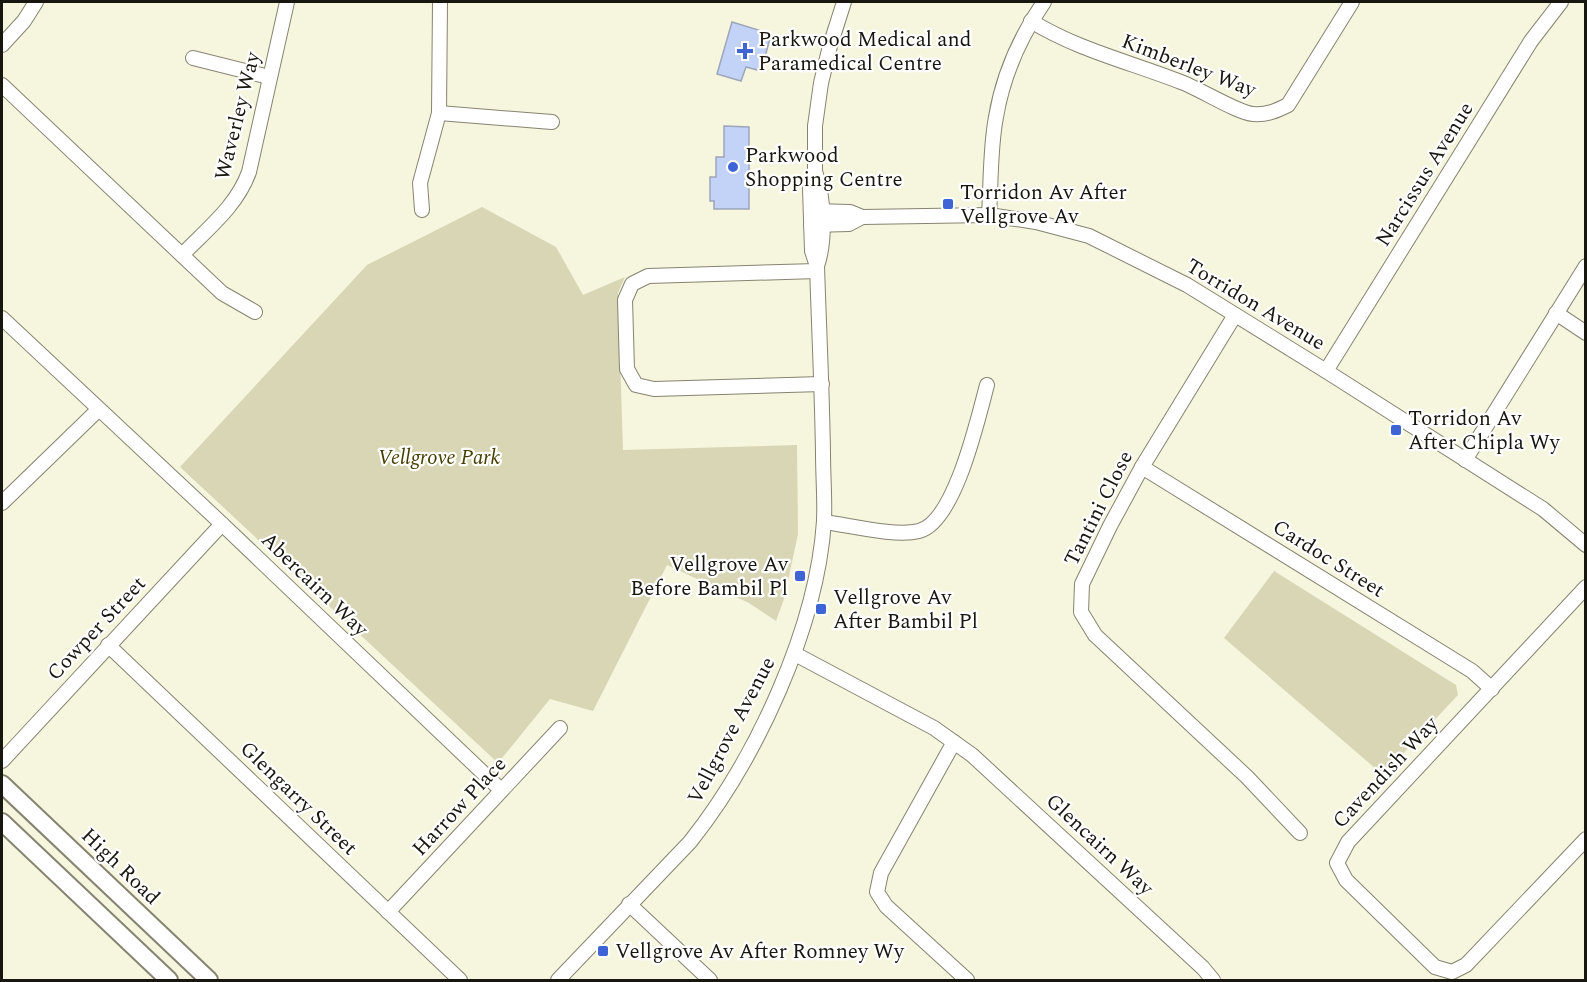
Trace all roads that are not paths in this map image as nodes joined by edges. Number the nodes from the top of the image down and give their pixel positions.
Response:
1 (36, 2) edge
2 (287, 2) edge
3 (440, 2) edge
4 (828, 2) edge
5 (1044, 2) edge
6 (1352, 2) edge
7 (1562, 2) edge
8 (843, 4) edge
9 (1031, 21) junction
10 (2, 45) edge
11 (193, 58) dead end
12 (269, 77) junction
13 (2, 85) edge
14 (439, 113) junction
15 (552, 122) dead end
16 (422, 210) dead end
17 (989, 215) junction
18 (816, 218) junction
19 (182, 255) junction
20 (1586, 266) edge
21 (817, 269) junction
22 (255, 312) dead end
23 (1556, 314) junction
24 (1235, 315) junction
25 (2, 318) edge
26 (1586, 333) edge
27 (1326, 371) junction
28 (822, 384) junction
29 (987, 385) dead end
30 (98, 410) junction
31 (1466, 460) junction
32 (1142, 467) junction
33 (2, 502) edge
34 (824, 522) junction
35 (222, 524) junction
36 (1586, 545) edge
37 (1586, 587) edge
38 (108, 645) junction
39 (795, 654) junction
40 (1491, 688) junction
41 (560, 728) dead end
42 (954, 742) junction
43 (2, 761) edge
44 (2, 784) edge
45 (501, 790) junction
46 (2, 822) edge
47 (1300, 833) dead end
48 (1586, 839) edge
49 (629, 904) junction
50 (388, 912) junction
51 (169, 981) edge
52 (209, 981) edge
53 (460, 981) edge
54 (558, 981) edge
55 (710, 981) edge
56 (967, 981) edge
57 (1213, 981) edge

1 - 10 street
2 - 12 street, Waverley Way
3 - 14 street
4 - 8 street
5 - 9 street
6 - 9 street, Kimberley Way
7 - 27 street, Narcissus Avenue
8 - 18 street, Vellgrove Avenue
9 - 17 street
11 - 12 street
12 - 19 street, Waverley Way
13 - 19 street
14 - 15 street
14 - 16 street
17 - 18 street, Torridon Avenue
17 - 24 street, Torridon Avenue
18 - 21 street, Vellgrove Avenue
19 - 22 street
20 - 23 street
21 - 28 street, Vellgrove Avenue
21 - 28 street
23 - 26 street
23 - 31 street
24 - 27 street, Torridon Avenue
24 - 32 street, Tantini Close
25 - 30 street, Abercairn Way
27 - 31 street, Torridon Avenue
28 - 34 street, Vellgrove Avenue
29 - 34 street
30 - 33 street
30 - 35 street, Abercairn Way
31 - 36 street, Torridon Avenue
32 - 40 street, Cardoc Street
32 - 47 street, Tantini Close
34 - 39 street, Vellgrove Avenue
35 - 38 street, Cowper Street
35 - 45 street, Abercairn Way
37 - 40 street, Cavendish Way
38 - 43 street, Cowper Street
38 - 50 street, Glengarry Street
39 - 42 street, Glencairn Way
39 - 49 street, Vellgrove Avenue
40 - 48 street, Cavendish Way
41 - 45 street, Harrow Place
42 - 56 street
42 - 57 street, Glencairn Way
44 - 52 main road, High Road
45 - 50 street, Harrow Place
46 - 51 main road
49 - 54 street, Vellgrove Avenue
49 - 55 street
50 - 53 street, Glengarry Street

